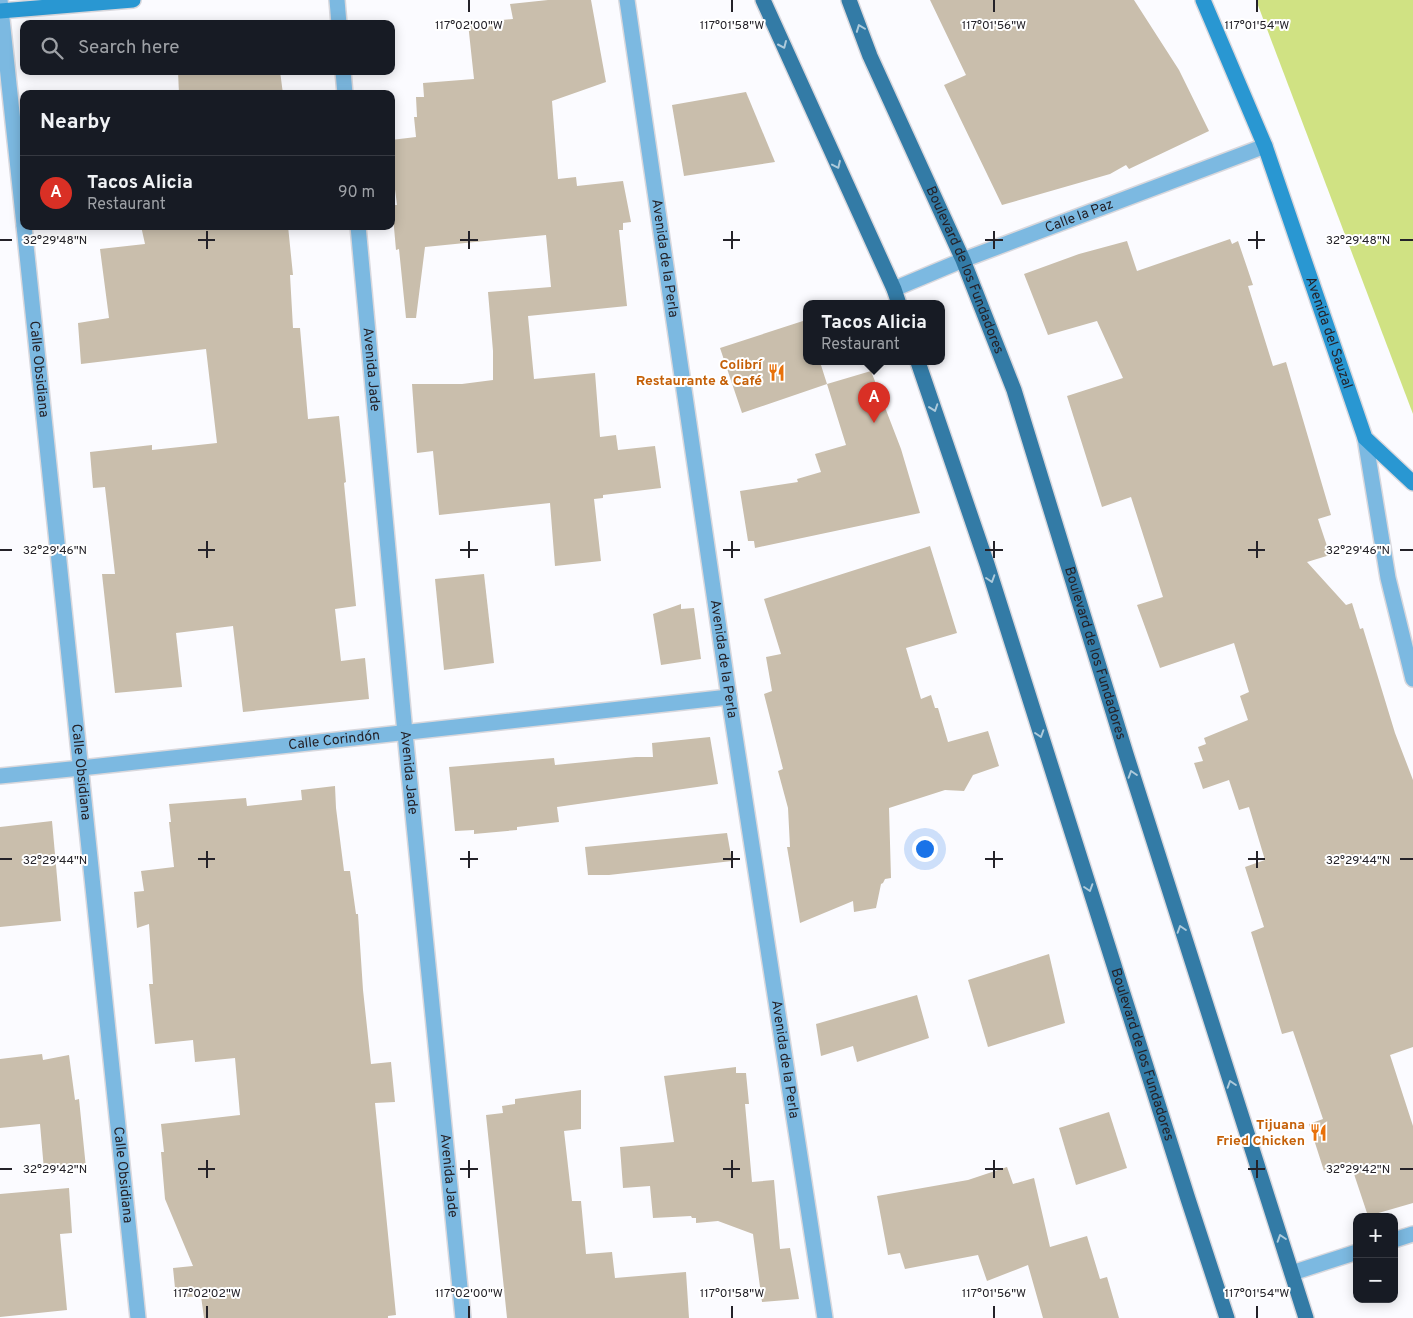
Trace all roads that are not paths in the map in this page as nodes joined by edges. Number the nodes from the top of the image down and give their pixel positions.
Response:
1 (133, 0) edge
2 (337, 0) edge
3 (627, 0) edge
4 (763, 0) edge
5 (849, 0) edge
6 (1203, 0) edge
7 (0, 8) edge
8 (339, 20) edge
9 (343, 75) edge
10 (345, 90) edge
11 (1265, 146) junction
12 (20, 189) edge
13 (25, 230) edge
14 (358, 230) edge
15 (962, 260) junction
16 (894, 289) junction
17 (898, 300) edge
18 (919, 365) edge
19 (1365, 438) junction
20 (1413, 484) edge
21 (1413, 679) edge
22 (729, 697) junction
23 (405, 733) junction
24 (81, 768) junction
25 (0, 776) edge
26 (1413, 1234) edge
27 (1398, 1239) edge
28 (1353, 1253) edge
29 (1292, 1273) junction
30 (138, 1318) edge
31 (463, 1318) edge
32 (825, 1318) edge
33 (1227, 1318) edge
34 (1306, 1318) edge

1 - 7 street
2 - 8 street
3 - 22 street, Avenida de la Perla
4 -> 16 main road
15 -> 5 main road, Boulevard de los Fundadores
6 - 11 street, Avenida del Sauzal
7 - 12 street, Calle Obsidiana
9 - 10 street
11 - 15 street, Calle la Paz
11 - 19 street, Avenida del Sauzal
13 - 24 street, Calle Obsidiana
14 - 23 street, Avenida Jade
15 - 16 street, Calle la Paz
29 -> 15 main road, Boulevard de los Fundadores
16 - 17 main road
18 -> 33 main road, Boulevard de los Fundadores
19 - 20 street
19 - 21 street, Avenida del Sauzal
22 - 23 street, Calle Corindón
22 - 32 street, Avenida de la Perla
23 - 24 street, Calle Corindón
23 - 31 street, Avenida Jade
24 - 25 street, Calle Corindón
24 - 30 street, Calle Obsidiana
26 - 27 street
28 - 29 street
29 - 34 main road, Boulevard de los Fundadores

